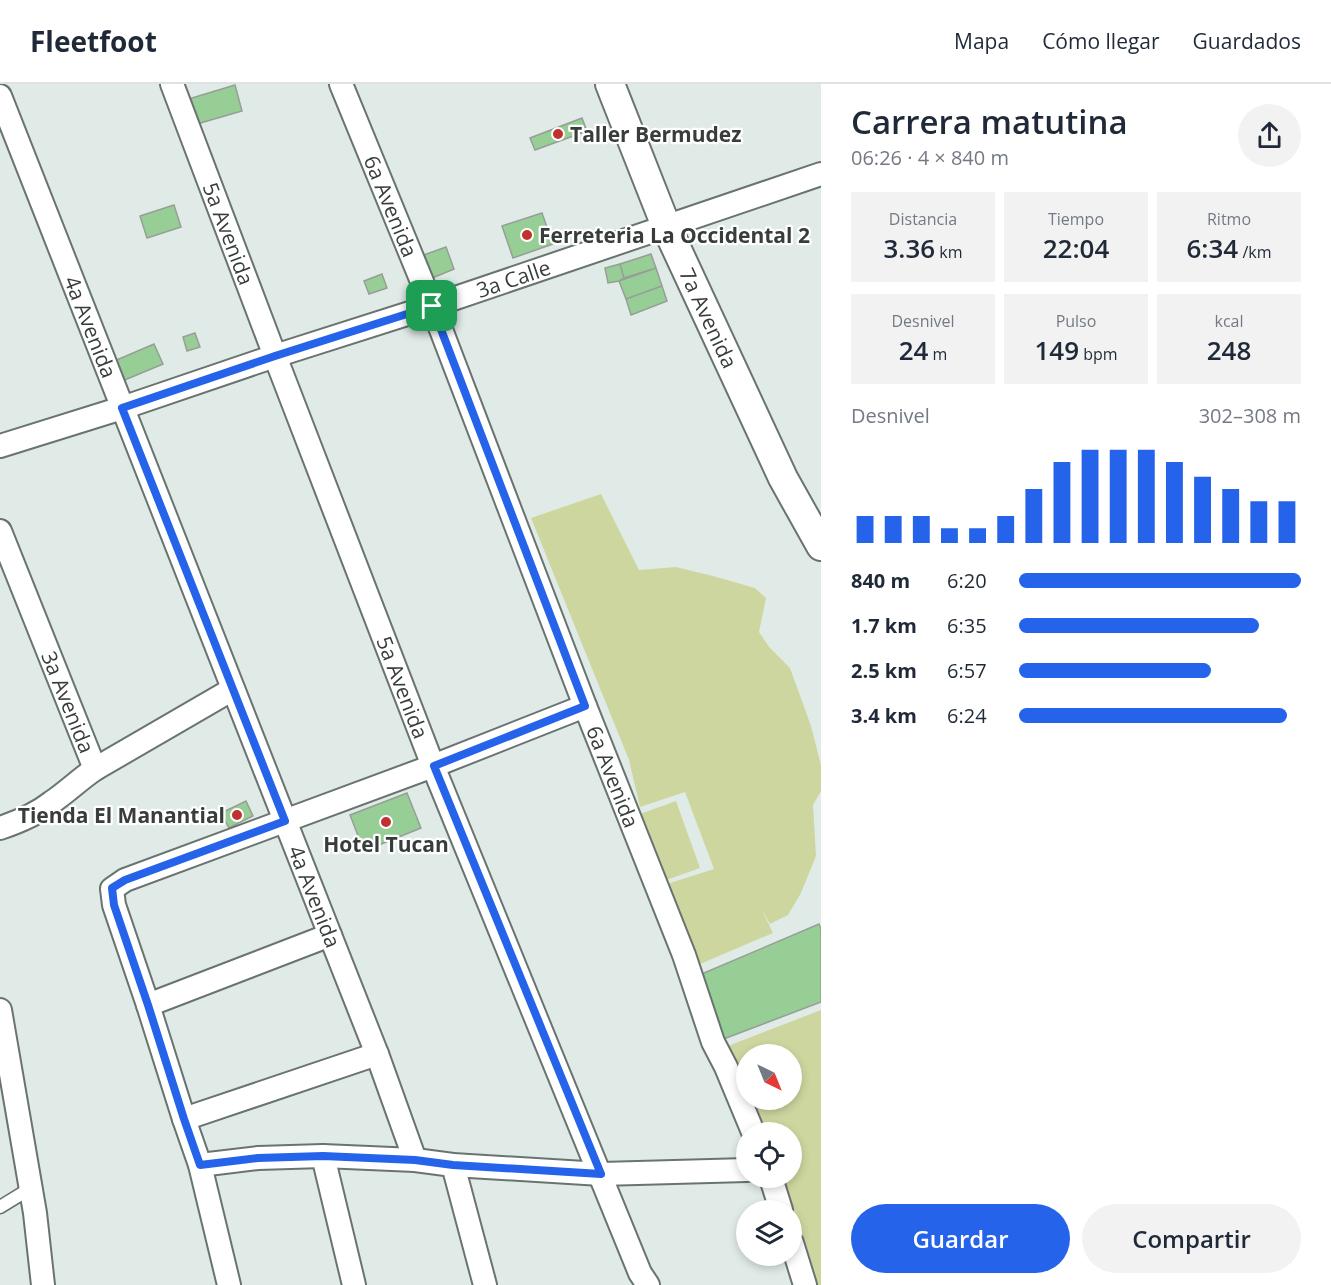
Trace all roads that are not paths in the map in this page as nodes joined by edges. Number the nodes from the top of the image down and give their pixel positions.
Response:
1 (172, 84) edge
2 (340, 84) edge
3 (610, 84) edge
4 (0, 96) edge
5 (821, 174) edge
6 (666, 226) junction
7 (432, 306) junction
8 (275, 356) junction
9 (122, 408) junction
10 (0, 446) edge
11 (0, 531) edge
12 (821, 545) edge
13 (233, 689) junction
14 (585, 706) junction
15 (434, 766) junction
16 (94, 769) junction
17 (285, 821) junction
18 (0, 828) edge
19 (330, 934) junction
20 (148, 1005) junction
21 (0, 1010) edge
22 (377, 1054) junction
23 (4, 1066) edge
24 (184, 1119) junction
25 (749, 1122) edge
26 (323, 1156) junction
27 (415, 1160) junction
28 (200, 1165) junction
29 (453, 1165) junction
30 (736, 1170) edge
31 (601, 1174) junction
32 (31, 1188) junction
33 (0, 1207) edge
34 (799, 1266) edge
35 (43, 1285) edge
36 (230, 1285) edge
37 (354, 1285) edge
38 (485, 1285) edge
39 (648, 1285) edge
40 (805, 1285) edge

1 - 8 street, 5a Avenida
2 - 7 street, 6a Avenida
3 - 6 street, 7a Avenida
4 - 9 street, 4a Avenida
5 - 6 street, 3a Calle
6 - 7 street, 3a Calle
6 - 12 street, 7a Avenida
7 - 8 street, 3a Calle
7 - 14 street, 6a Avenida
8 - 9 street, 3a Calle
8 - 15 street, 5a Avenida
9 - 10 street, 3a Calle
9 - 13 street, 4a Avenida
11 - 16 street, 3a Avenida
13 - 16 street
13 - 17 street, 4a Avenida
14 - 15 street
14 - 25 street, 6a Avenida
15 - 17 street
15 - 31 street, 5a Avenida
16 - 18 street, 3a Avenida
17 - 19 street, 4a Avenida
17 - 20 street
19 - 20 street
19 - 22 street, 4a Avenida
20 - 24 street
21 - 23 street
22 - 24 street
22 - 27 street, 4a Avenida
23 - 32 street
24 - 28 street
26 - 27 street
26 - 28 street
26 - 37 street
27 - 29 street
28 - 36 street
29 - 31 street
29 - 38 street
30 - 31 street
31 - 39 street, 5a Avenida
32 - 33 lane
32 - 35 street
34 - 40 street

